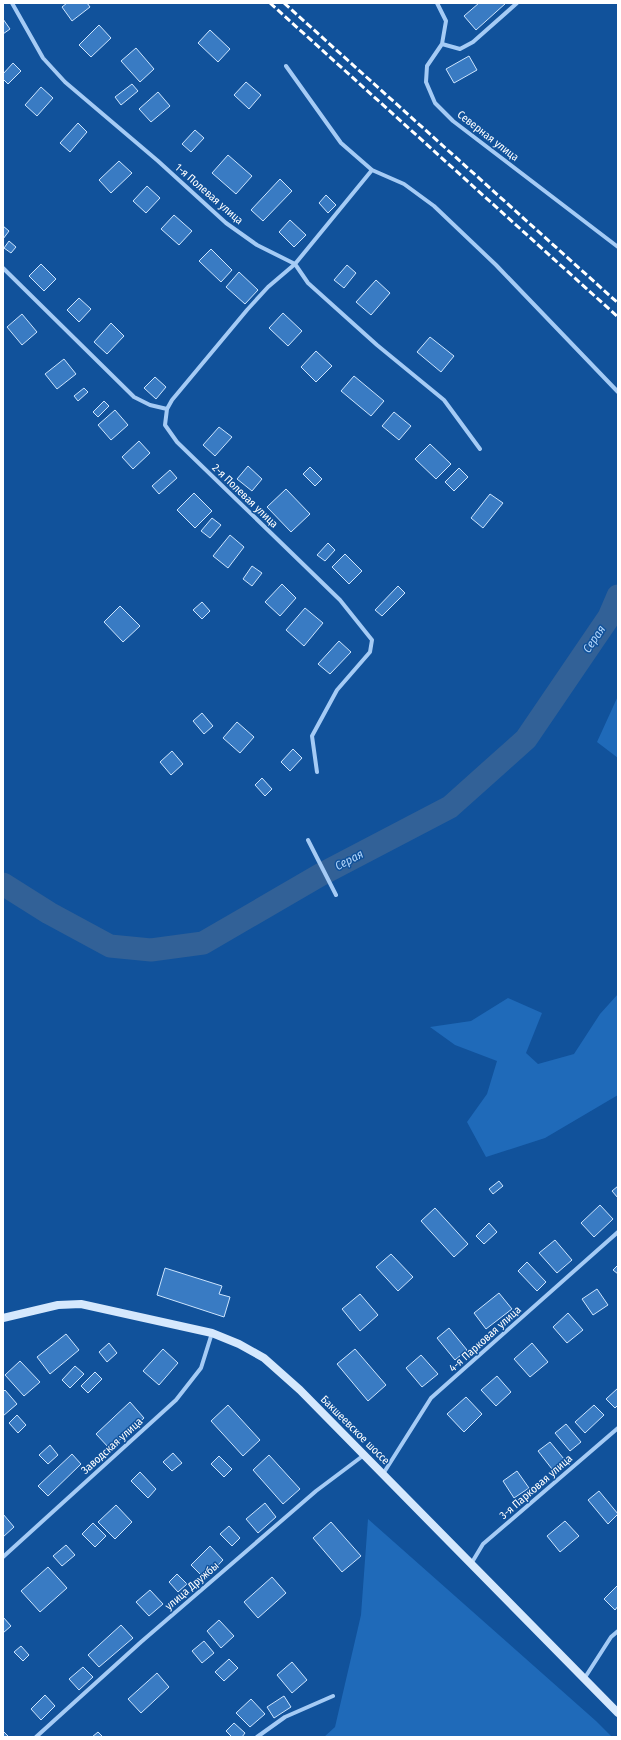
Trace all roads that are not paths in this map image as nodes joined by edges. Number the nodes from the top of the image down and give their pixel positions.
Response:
1 (12, 3) edge
2 (437, 3) edge
3 (518, 3) edge
4 (442, 44) junction
5 (286, 66) dead end
6 (372, 170) junction
7 (618, 247) edge
8 (294, 264) junction
9 (3, 268) edge
10 (618, 392) edge
11 (167, 409) junction
12 (480, 449) dead end
13 (317, 772) dead end
14 (308, 840) dead end
15 (336, 895) dead end
16 (618, 1232) edge
17 (3, 1318) edge
18 (212, 1334) junction
19 (618, 1428) edge
20 (364, 1455) junction
21 (383, 1475) junction
22 (3, 1557) edge
23 (471, 1564) junction
24 (618, 1631) edge
25 (584, 1679) junction
26 (333, 1696) dead end
27 (618, 1713) edge
28 (36, 1737) edge
29 (257, 1737) edge

1 - 8 street, 1-я Полевая улица
2 - 4 street, Северная улица
3 - 4 street
4 - 7 street, Северная улица
5 - 6 street
6 - 8 street
6 - 10 street
8 - 11 street
8 - 12 street, 1-я Полевая улица
9 - 11 street
11 - 13 street, 2-я Полевая улица
14 - 15 street
16 - 21 street, 4-я Парковая улица
17 - 18 street, Бакшеевское шоссе
18 - 20 street, Бакшеевское шоссе
18 - 22 street, Заводская улица
19 - 23 street, 3-я Парковая улица
20 - 21 street, Бакшеевское шоссе
20 - 28 street, улица Дружбы
21 - 23 street, Бакшеевское шоссе
23 - 25 street, Бакшеевское шоссе
24 - 25 street
25 - 27 street, Бакшеевское шоссе
26 - 29 street

